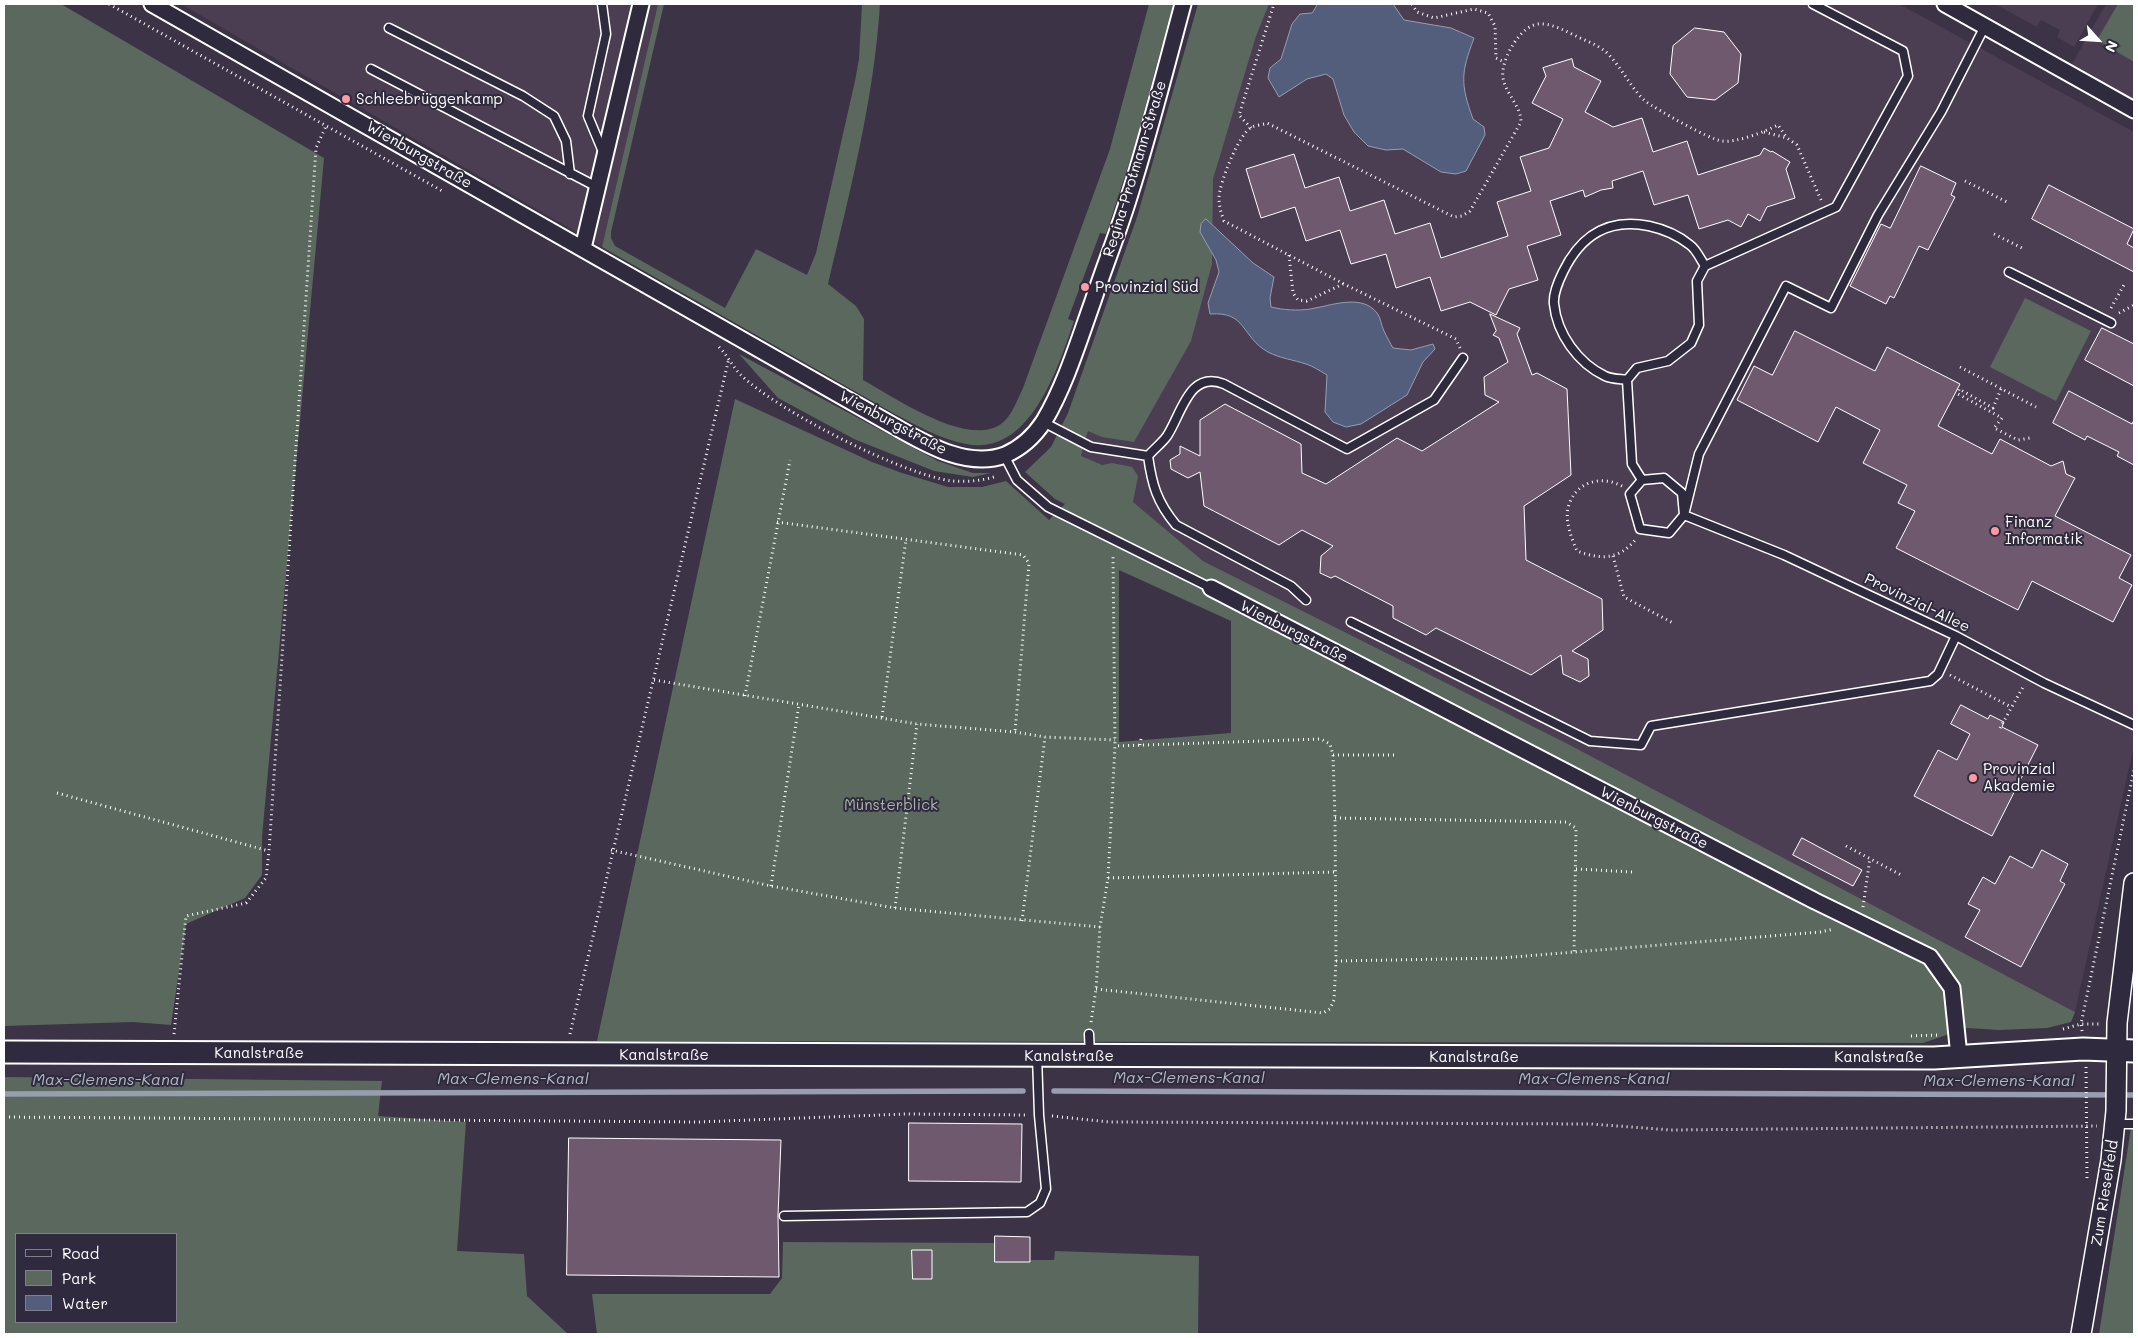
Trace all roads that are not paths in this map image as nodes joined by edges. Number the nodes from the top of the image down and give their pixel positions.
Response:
1 (152, 4) edge
2 (602, 4) edge
3 (641, 4) edge
4 (1183, 4) edge
5 (1813, 4) edge
6 (1945, 4) edge
7 (1985, 26) junction
8 (389, 28) dead end
9 (371, 68) dead end
10 (2134, 110) edge
11 (605, 156) junction
12 (570, 174) junction
13 (597, 187) junction
14 (583, 248) junction
15 (1705, 266) junction
16 (2009, 272) dead end
17 (2108, 321) road end
18 (1463, 358) road end
19 (1628, 380) junction
20 (1044, 422) junction
21 (1004, 455) junction
22 (1148, 456) junction
23 (1642, 480) junction
24 (1684, 516) junction
25 (1211, 588) joint
26 (1306, 600) dead end
27 (1351, 622) dead end
28 (1956, 636) junction
29 (2134, 725) edge
30 (2134, 883) edge
31 (1089, 1034) road end
32 (2125, 1051) edge
33 (4, 1052) edge
34 (1037, 1056) junction
35 (1090, 1056) junction
36 (1959, 1056) junction
37 (2116, 1117) junction
38 (2134, 1124) edge
39 (784, 1216) dead end
40 (2080, 1334) edge

1 - 14 street, Wienburgstraße
2 - 11 lane
3 - 11 street
4 - 20 street, Regina-Protmann-Straße
5 - 15 lane
6 - 7 street
7 - 10 street
7 - 24 lane
8 - 12 lane
9 - 12 lane
11 - 13 street
12 - 13 lane
13 - 14 street
14 - 21 street, Wienburgstraße
15 - 19 lane
15 - 19 lane
16 - 17 lane
18 - 22 lane
19 - 23 lane
20 - 21 street, Regina-Protmann-Straße
20 - 22 lane
21 - 25 lane, Wienburgstraße
22 - 26 lane
23 - 24 lane
23 - 24 lane
24 - 28 lane, Provinzial-Allee
25 - 36 street, Wienburgstraße
27 - 28 lane
28 - 29 lane, Provinzial-Allee
30 - 32 street, Zum Rieselfeld
31 - 35 lane
32 - 36 main road, Kanalstraße
32 - 37 street, Zum Rieselfeld
33 - 34 main road, Kanalstraße
34 - 35 main road, Kanalstraße
34 - 39 lane
35 - 36 main road, Kanalstraße
37 - 38 lane
37 - 40 street, Zum Rieselfeld

